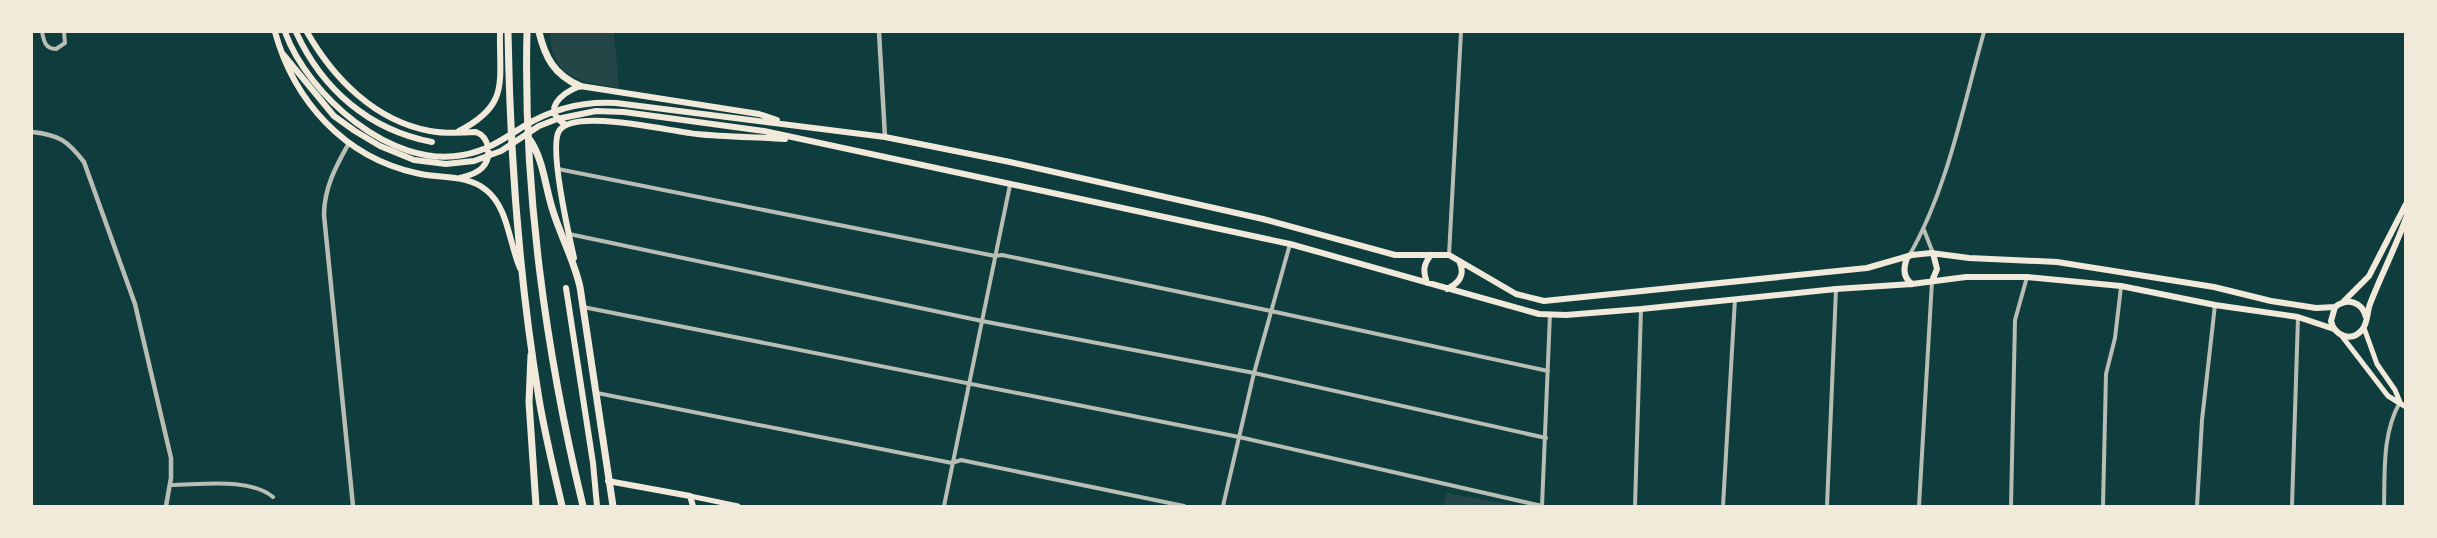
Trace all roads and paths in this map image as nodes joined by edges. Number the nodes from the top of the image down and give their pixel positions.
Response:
1 (42, 32) edge
2 (64, 32) edge
3 (275, 32) edge
4 (285, 32) edge
5 (296, 32) edge
6 (307, 32) edge
7 (500, 32) edge
8 (508, 32) edge
9 (527, 32) edge
10 (539, 32) edge
11 (879, 32) edge
12 (1461, 32) edge
13 (1984, 32) edge
14 (282, 53) junction
15 (580, 86) junction
16 (786, 124) junction
17 (566, 125) junction
18 (32, 132) edge
19 (456, 133) junction
20 (885, 137) junction
21 (530, 140) junction
22 (803, 140) junction
23 (432, 142) dead end
24 (350, 144) junction
25 (558, 169) junction
26 (457, 179) junction
27 (1010, 185) junction
28 (2406, 204) edge
29 (2406, 218) edge
30 (1924, 230) junction
31 (569, 234) junction
32 (1290, 244) junction
33 (1933, 253) junction
34 (1431, 255) junction
35 (1449, 255) junction
36 (995, 256) junction
37 (1908, 256) junction
38 (1457, 258) junction
39 (576, 268) junction
40 (523, 273) junction
41 (2027, 277) junction
42 (1932, 281) junction
43 (1427, 283) junction
44 (1912, 284) junction
45 (2121, 286) junction
46 (566, 288) dead end
47 (1447, 289) junction
48 (1836, 289) junction
49 (1736, 299) junction
50 (2344, 302) junction
51 (2216, 305) junction
52 (583, 307) junction
53 (2335, 307) junction
54 (1641, 309) junction
55 (1271, 310) junction
56 (1550, 314) junction
57 (2298, 316) junction
58 (2366, 317) junction
59 (982, 321) junction
60 (2364, 328) junction
61 (2334, 329) junction
62 (2341, 335) junction
63 (532, 343) junction
64 (1548, 371) junction
65 (1254, 373) junction
66 (969, 385) junction
67 (595, 392) junction
68 (2400, 402) junction
69 (2406, 407) edge
70 (1239, 437) junction
71 (1546, 438) junction
72 (952, 464) junction
73 (608, 481) junction
74 (170, 485) junction
75 (690, 496) junction
76 (273, 497) dead end
77 (1542, 506) edge
78 (166, 507) edge
79 (353, 507) edge
80 (536, 507) edge
81 (562, 507) edge
82 (583, 507) edge
83 (597, 507) edge
84 (613, 507) edge
85 (693, 507) edge
86 (738, 507) edge
87 (944, 507) edge
88 (1184, 507) edge
89 (1223, 507) edge
90 (1635, 507) edge
91 (1723, 507) edge
92 (1827, 507) edge
93 (1919, 507) edge
94 (2011, 507) edge
95 (2103, 507) edge
96 (2197, 507) edge
97 (2292, 507) edge
98 (2384, 507) edge

1 - 2 street
3 - 14 main road
4 - 16 main road
5 - 23 main road
6 - 19 main road
7 - 19 main road
8 - 40 highway
9 - 21 highway
10 - 15 highway
11 - 20 street
12 - 35 street
13 - 30 street
14 - 22 main road
14 - 24 main road
15 - 16 main road
15 - 17 main road
16 - 20 main road
17 - 22 main road
17 - 25 main road
18 - 74 street
19 - 26 main road
20 - 34 main road
21 - 39 highway
21 - 82 highway
22 - 27 main road
24 - 26 main road
24 - 79 street
25 - 31 main road
25 - 36 street
26 - 40 main road
27 - 32 main road
27 - 36 street
28 - 50 main road
29 - 58 main road
30 - 33 street
30 - 37 street
31 - 39 main road
31 - 59 street
32 - 43 main road
32 - 55 street
33 - 37 main road
33 - 42 main road
33 - 53 main road
34 - 35 main road
34 - 43 main road
35 - 38 main road
36 - 55 street
36 - 59 street
37 - 38 main road
37 - 44 main road
38 - 47 main road
39 - 52 highway
40 - 63 highway
41 - 42 main road
41 - 45 main road
41 - 94 street
42 - 44 main road
42 - 93 street
43 - 47 main road
44 - 48 main road
45 - 51 main road
45 - 95 street
46 - 83 main road
47 - 56 main road
48 - 49 main road
48 - 92 street
49 - 54 main road
49 - 91 street
50 - 53 main road
50 - 58 main road
51 - 57 main road
51 - 96 street
52 - 66 street
52 - 67 highway
53 - 61 main road
54 - 56 main road
54 - 90 street
55 - 64 street
55 - 65 street
56 - 64 street
57 - 61 main road
57 - 97 street
58 - 60 main road
59 - 65 street
59 - 66 street
60 - 62 main road
60 - 68 main road
61 - 62 main road
62 - 68 main road
63 - 80 highway
63 - 81 highway
64 - 71 street
65 - 70 street
65 - 71 street
66 - 70 street
66 - 72 street
67 - 72 street
67 - 73 highway
68 - 69 main road
68 - 98 street
70 - 77 street
70 - 89 street
71 - 77 street
72 - 87 street
72 - 88 street
73 - 75 main road
73 - 84 highway
74 - 76 street
74 - 78 street
75 - 85 main road
75 - 86 main road

